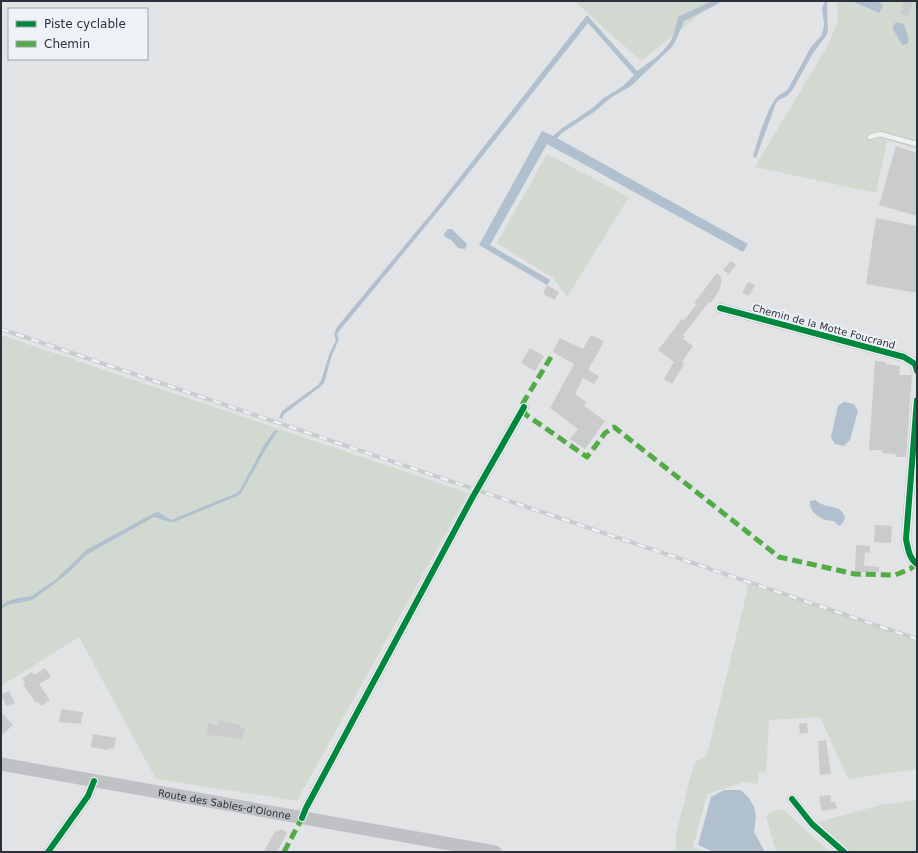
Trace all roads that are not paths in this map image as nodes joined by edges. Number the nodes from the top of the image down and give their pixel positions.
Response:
1 (870, 137) dead end
2 (917, 142) edge
3 (720, 308) dead end
4 (917, 371) edge
5 (917, 400) edge
6 (524, 407) dead end
7 (917, 564) edge
8 (1, 764) edge
9 (94, 780) junction
10 (792, 799) dead end
11 (302, 818) junction
12 (48, 852) edge
13 (495, 852) edge
14 (844, 852) edge

1 - 2 lane
3 - 4 street, Chemin de la Motte Foucrand
5 - 7 street
6 - 11 street
8 - 9 main road, Route des Sables-d'Olonne
9 - 11 main road, Route des Sables-d'Olonne
9 - 12 street
10 - 14 street
11 - 13 main road, Route des Sables-d'Olonne

